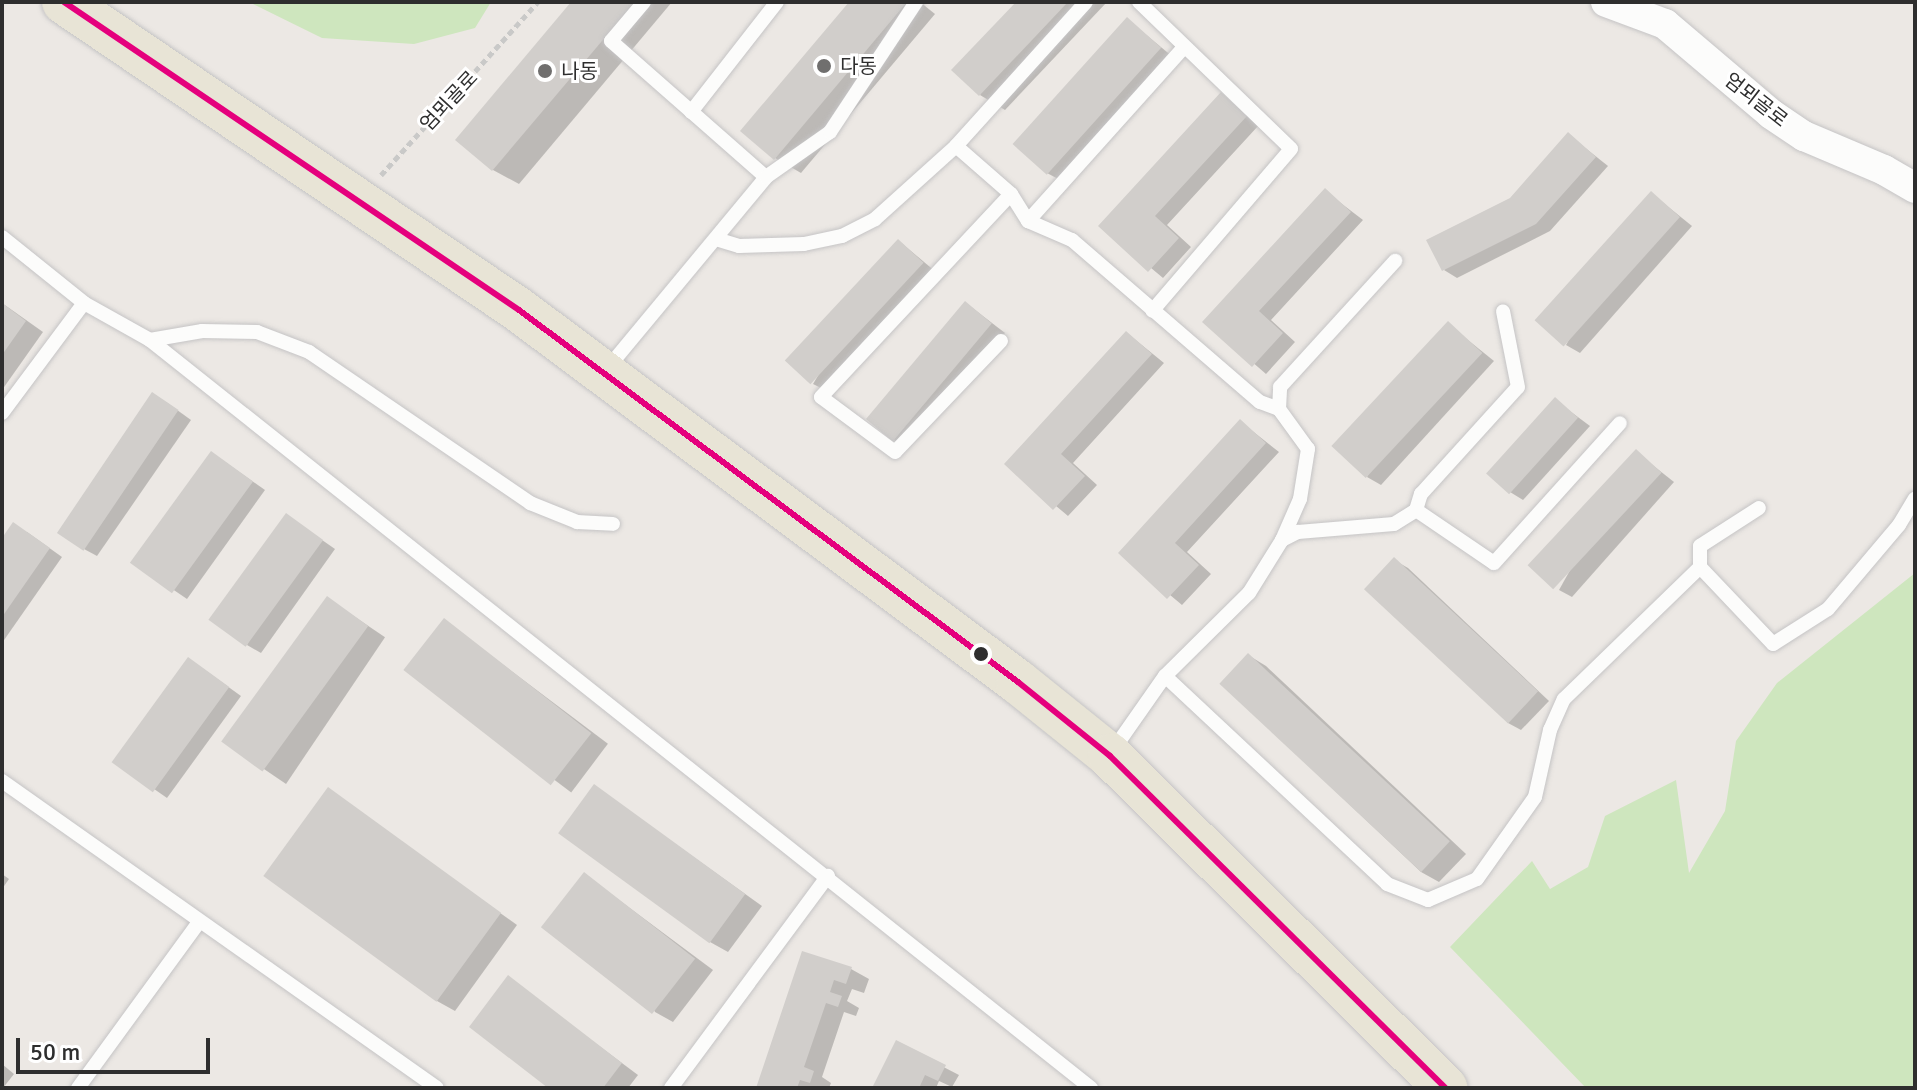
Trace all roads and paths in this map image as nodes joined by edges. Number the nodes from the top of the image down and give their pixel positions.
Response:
1 (64, 2) edge
2 (538, 2) edge
3 (644, 2) edge
4 (777, 2) edge
5 (916, 2) edge
6 (1086, 2) edge
7 (1139, 2) edge
8 (1606, 2) edge
9 (1184, 47) junction
10 (691, 112) junction
11 (956, 146) junction
12 (766, 177) junction
13 (1915, 188) edge
14 (1011, 194) junction
15 (358, 199) junction
16 (1028, 221) junction
17 (2, 237) edge
18 (716, 239) junction
19 (1395, 261) dead end
20 (84, 303) junction
21 (1152, 311) junction
22 (1503, 311) dead end
23 (150, 340) junction
24 (1001, 341) dead end
25 (603, 374) junction
26 (1279, 409) junction
27 (2, 413) edge
28 (1620, 423) dead end
29 (1915, 498) edge
30 (1759, 508) dead end
31 (1416, 510) junction
32 (613, 524) dead end
33 (1282, 540) junction
34 (1700, 567) junction
35 (1165, 676) junction
36 (1110, 756) junction
37 (2, 781) edge
38 (828, 876) junction
39 (199, 922) junction
40 (78, 1088) edge
41 (437, 1088) edge
42 (671, 1088) edge
43 (1091, 1088) edge
44 (1445, 1088) edge

1 - 15 main road
2 - 15 path, 엄뫼골로
3 - 10 lane
4 - 10 lane
5 - 12 lane
6 - 11 lane
7 - 9 lane
8 - 13 street, 엄뫼골로
9 - 16 lane
9 - 21 lane
10 - 12 lane
11 - 14 lane
11 - 18 lane
12 - 18 lane
14 - 16 lane
14 - 24 lane
15 - 25 main road
16 - 21 lane
17 - 20 lane
18 - 25 lane
19 - 26 lane
20 - 23 lane
20 - 27 lane
21 - 26 lane
22 - 31 lane
23 - 32 lane
23 - 38 lane
25 - 36 main road
26 - 33 lane
28 - 31 lane
29 - 34 lane
30 - 34 lane
31 - 33 lane
33 - 35 lane
34 - 35 lane
35 - 36 lane
36 - 44 main road
37 - 39 lane
38 - 42 lane
38 - 43 lane
39 - 40 lane
39 - 41 lane

